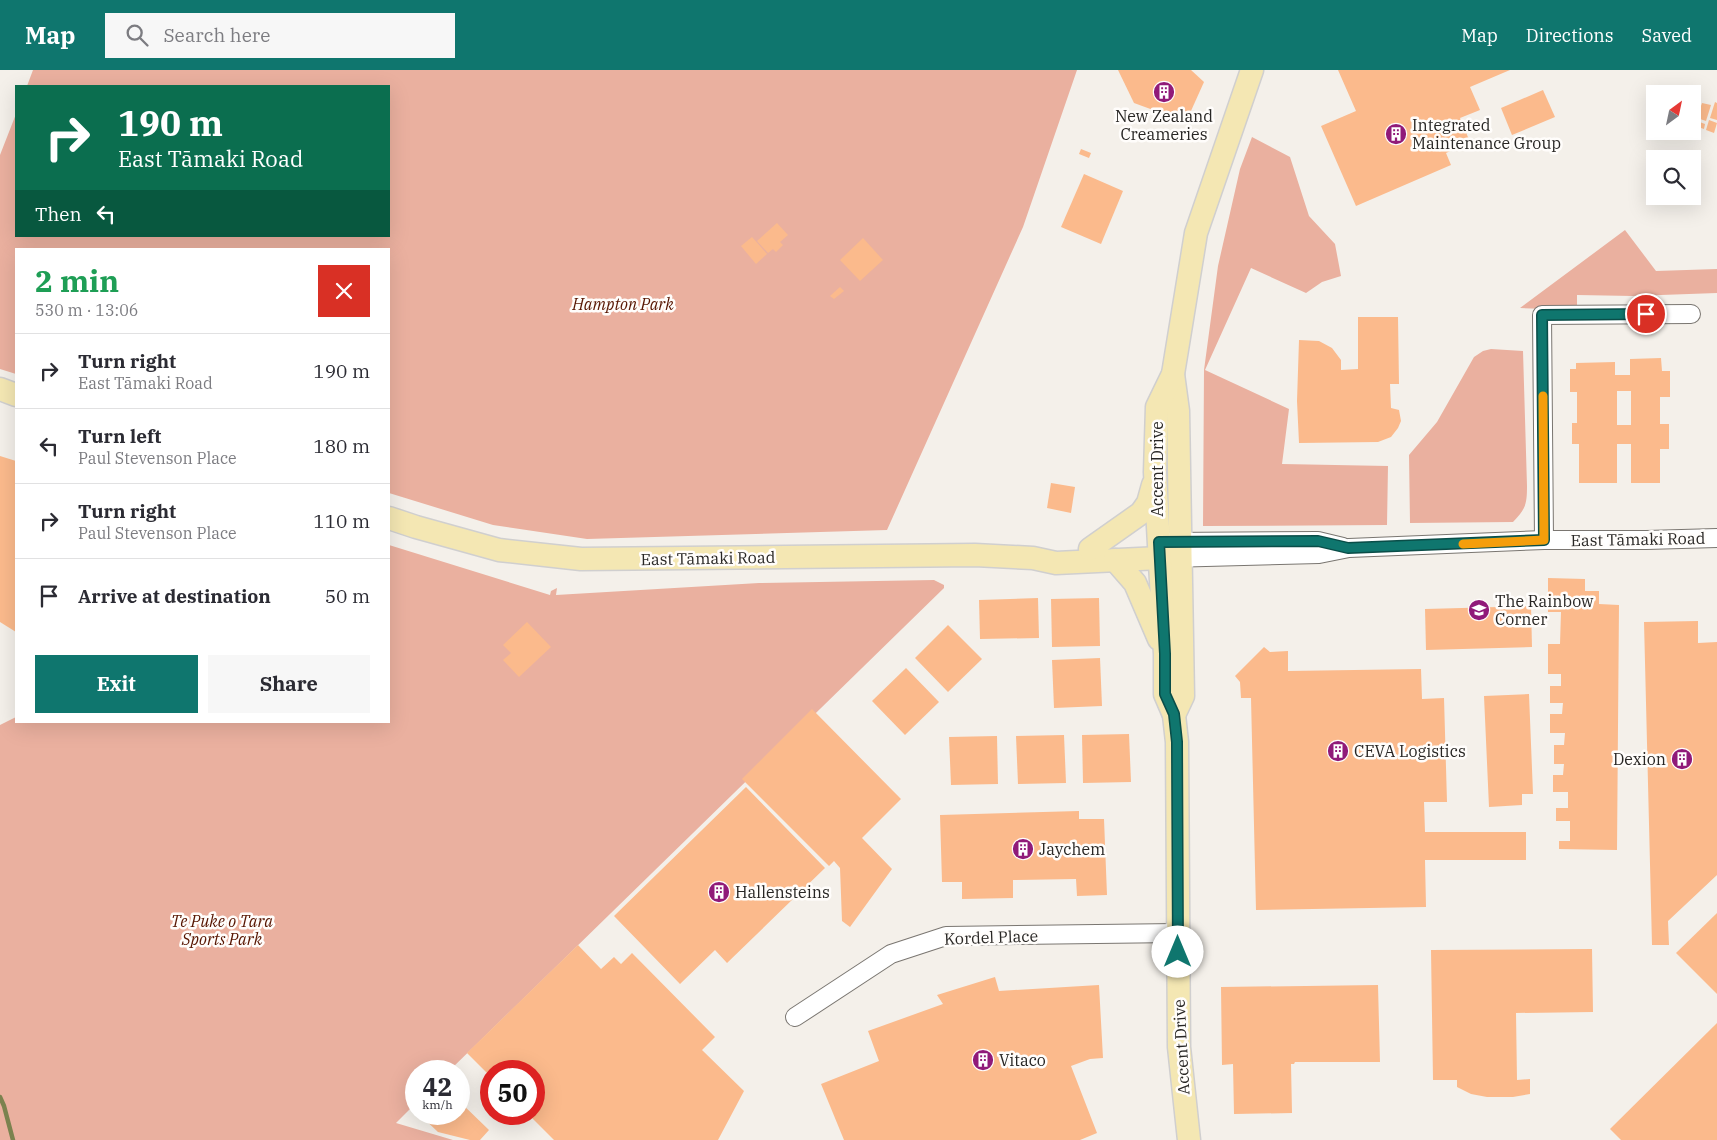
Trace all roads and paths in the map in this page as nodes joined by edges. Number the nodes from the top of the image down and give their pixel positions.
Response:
1 (1252, 70) edge
2 (1691, 314) dead end
3 (1173, 374) junction
4 (0, 389) edge
5 (15, 395) edge
6 (1155, 472) junction
7 (390, 518) edge
8 (1717, 538) edge
9 (1544, 540) junction
10 (1090, 549) junction
11 (1170, 550) junction
12 (1033, 558) junction
13 (1116, 560) junction
14 (1165, 654) junction
15 (1174, 714) junction
16 (1178, 933) junction
17 (795, 1018) dead end
18 (1189, 1140) edge

1 - 3 main road, Accent Drive
2 - 9 street
3 - 6 main road, Accent Drive
3 - 11 main road, Accent Drive
4 - 5 main road
6 - 10 main road
6 - 11 main road, Accent Drive
7 - 12 main road, East Tāmaki Road
8 - 9 street, East Tāmaki Road
9 - 11 street, East Tāmaki Road
10 - 11 main road, East Tāmaki Road
10 - 12 main road, East Tāmaki Road
11 - 13 main road, East Tāmaki Road
11 - 14 main road, Accent Drive
11 - 15 main road, Accent Drive
12 - 13 main road, East Tāmaki Road
13 - 14 main road
14 - 15 main road, Accent Drive
15 - 16 main road, Accent Drive
16 - 17 street, Kordel Place
16 - 18 main road, Accent Drive

